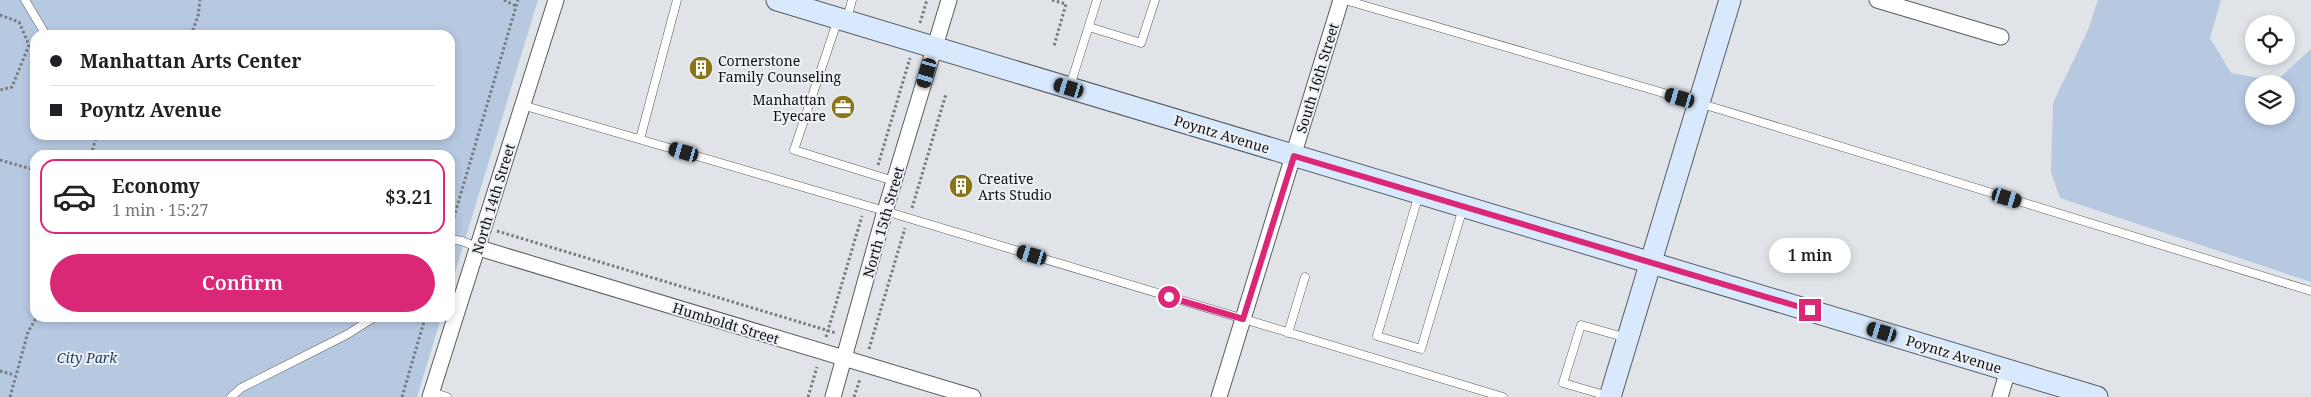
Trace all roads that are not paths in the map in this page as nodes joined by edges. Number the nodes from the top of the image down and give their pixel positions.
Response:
1 (25, 0) edge
2 (556, 0) edge
3 (677, 0) edge
4 (777, 0) edge
5 (852, 0) edge
6 (949, 0) edge
7 (1097, 0) edge
8 (1155, 0) edge
9 (1341, 0) edge
10 (1345, 0) edge
11 (1730, 0) edge
12 (1877, 0) edge
13 (842, 19) junction
14 (1089, 27) junction
15 (43, 30) dead end
16 (2001, 37) dead end
17 (934, 47) junction
18 (1069, 88) junction
19 (1698, 103) junction
20 (522, 104) junction
21 (640, 139) junction
22 (1294, 156) junction
23 (894, 181) junction
24 (1420, 193) junction
25 (1463, 206) junction
26 (885, 211) junction
27 (455, 240) edge
28 (478, 248) junction
29 (1649, 262) junction
30 (1305, 277) dead end
31 (2311, 291) edge
32 (1243, 319) junction
33 (455, 320) edge
34 (367, 322) edge
35 (454, 322) edge
36 (1288, 333) junction
37 (1627, 338) junction
38 (845, 359) junction
39 (2008, 370) junction
40 (431, 395) edge
41 (231, 397) edge
42 (447, 397) edge
43 (833, 397) edge
44 (973, 397) edge
45 (1219, 397) edge
46 (1503, 397) edge
47 (1610, 397) edge
48 (2000, 397) edge
49 (2097, 397) edge

1 - 15 lane
2 - 20 street, North 14th Street
3 - 21 lane
4 - 13 street, Poyntz Avenue
5 - 13 lane
6 - 17 street, North 15th Street
7 - 14 lane
8 - 14 lane
9 - 22 street, South 16th Street
10 - 19 lane
11 - 19 street
12 - 16 street
13 - 17 street, Poyntz Avenue
13 - 23 lane
14 - 18 lane
17 - 18 street, Poyntz Avenue
17 - 23 street, North 15th Street
18 - 22 street, Poyntz Avenue
19 - 29 street
19 - 31 lane
20 - 21 lane
20 - 28 street, North 14th Street
21 - 26 lane
22 - 24 street, Poyntz Avenue
22 - 32 street, South 16th Street
23 - 26 street, North 15th Street
24 - 25 street, Poyntz Avenue
24 - 25 lane
25 - 29 street, Poyntz Avenue
26 - 32 lane
26 - 38 street, North 15th Street
27 - 28 lane
28 - 33 street, North 14th Street
28 - 38 street, Humboldt Street
29 - 37 street
29 - 39 street, Poyntz Avenue
30 - 36 lane
32 - 36 lane
32 - 45 street, South 16th Street
34 - 41 lane
35 - 40 street, North 14th Street
36 - 46 lane
37 - 47 street
37 - 47 lane
38 - 43 street, North 15th Street
38 - 44 street, Humboldt Street
39 - 48 street
39 - 49 street, Poyntz Avenue
40 - 42 lane

